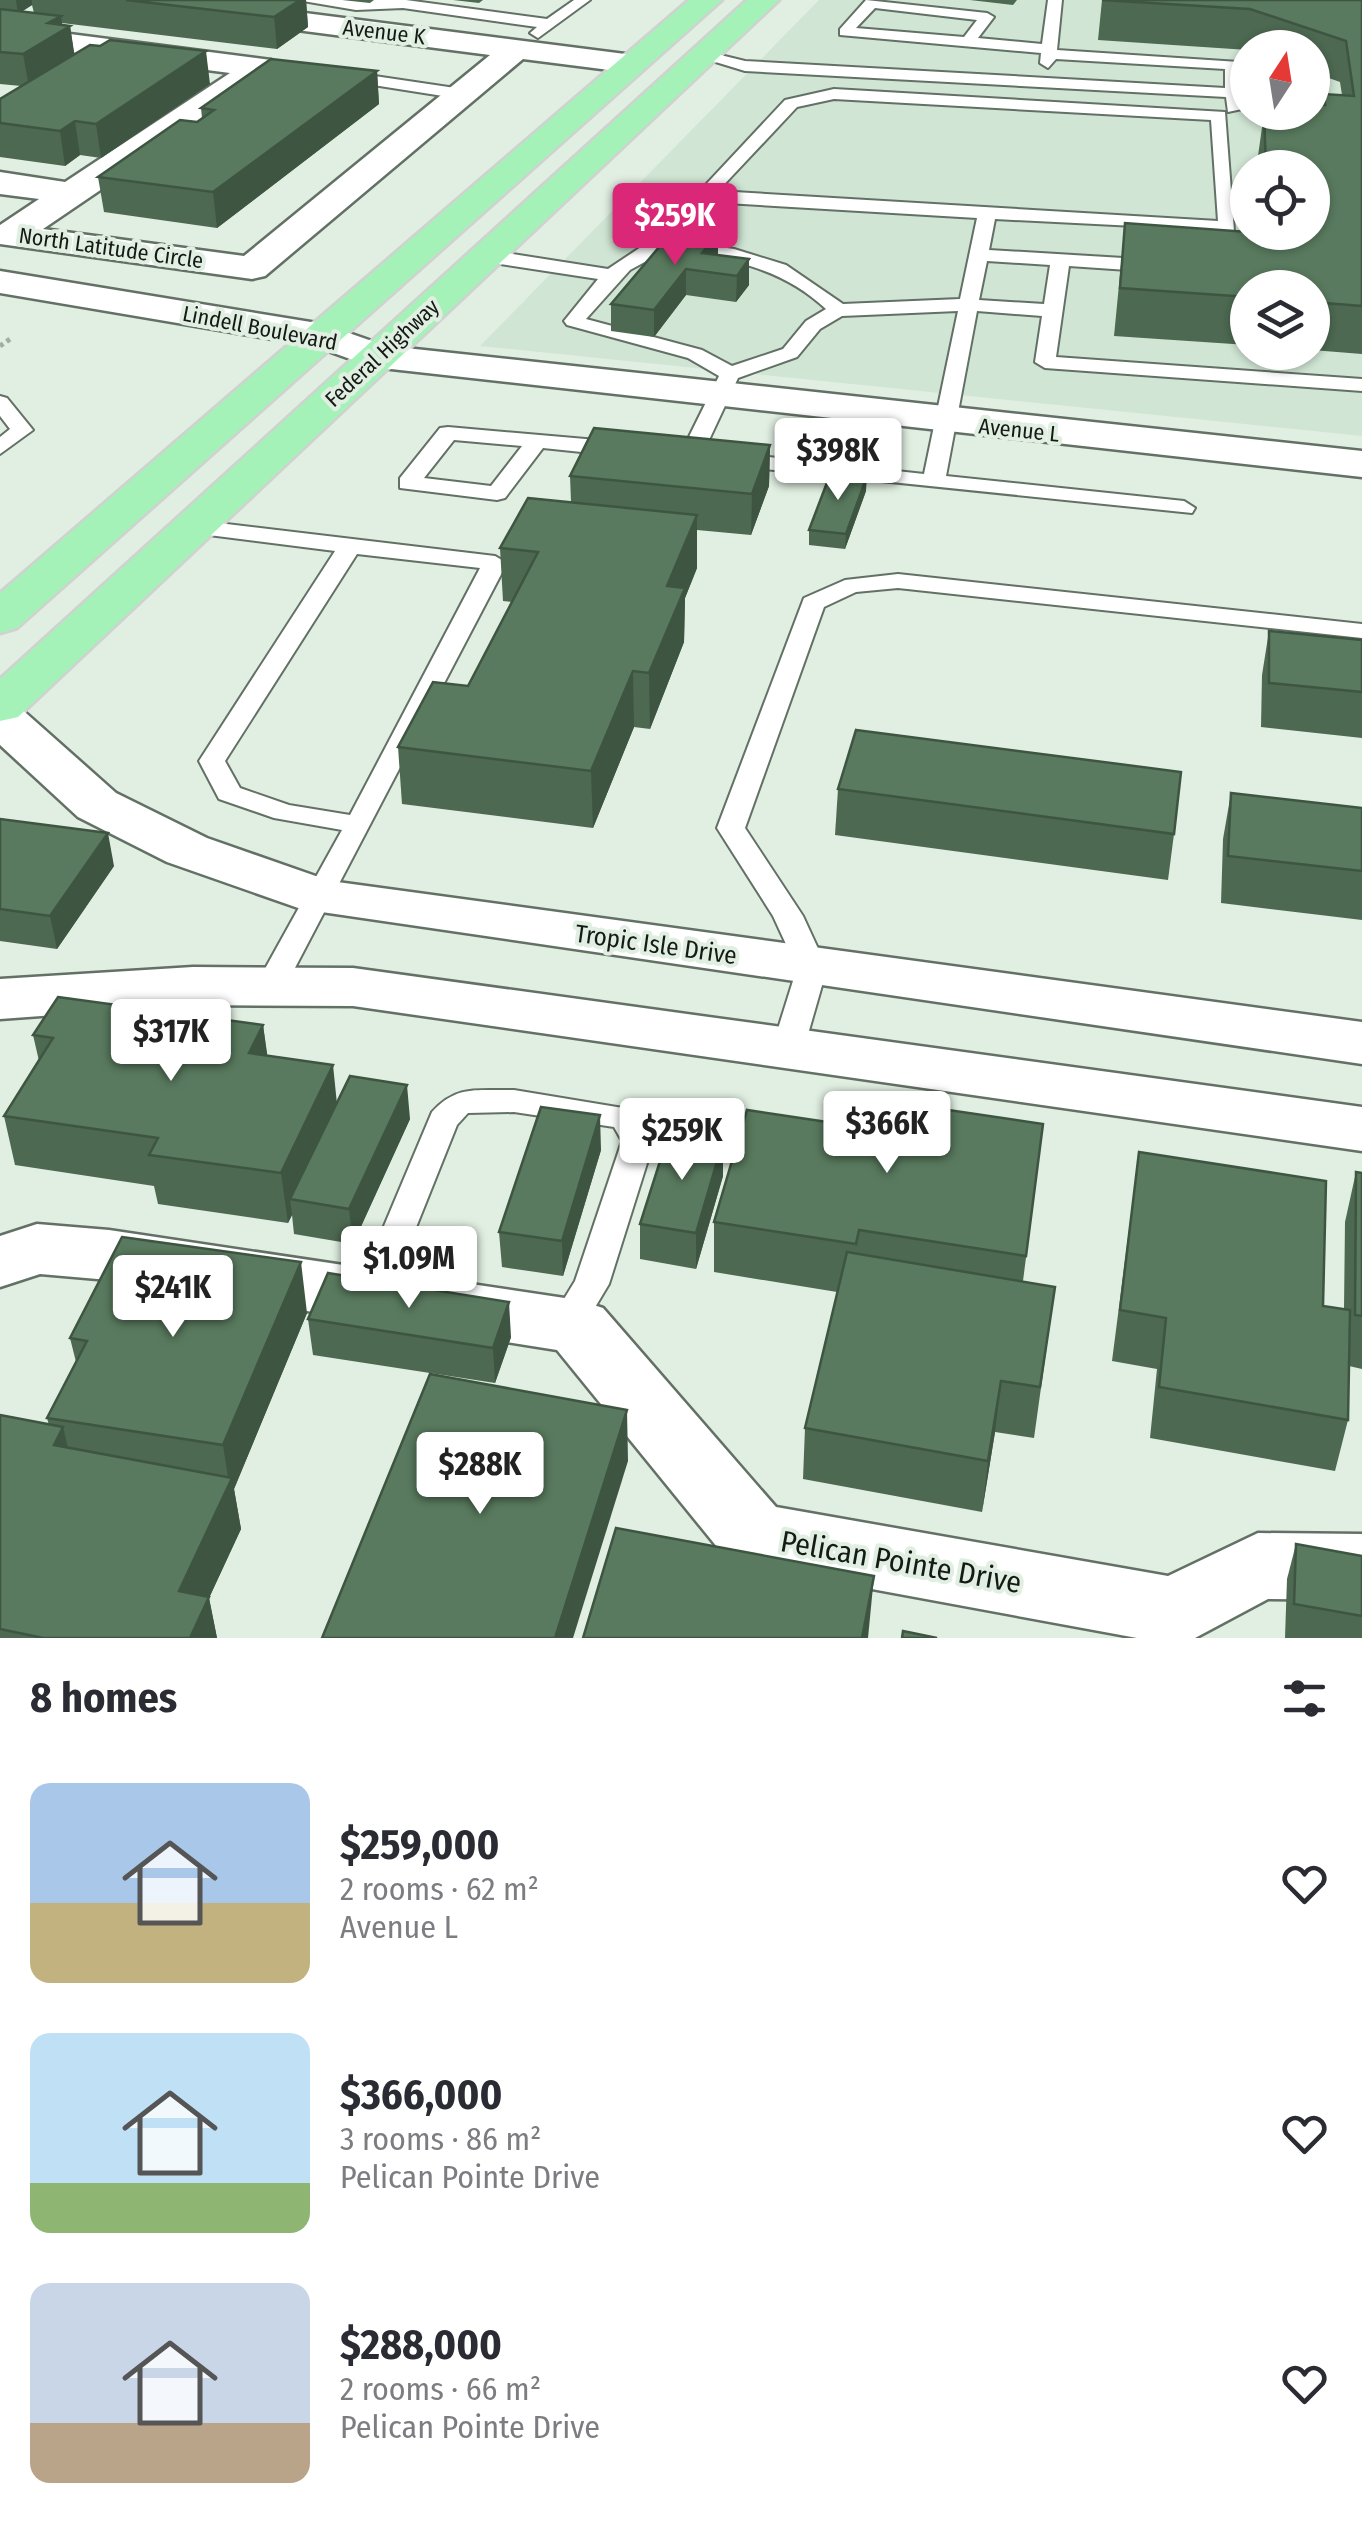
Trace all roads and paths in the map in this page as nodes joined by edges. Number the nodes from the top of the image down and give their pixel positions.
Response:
1 (135, 0) edge
2 (304, 0) edge
3 (583, 0) edge
4 (764, 0) edge
5 (1054, 0) edge
6 (696, 9) edge
7 (550, 24) junction
8 (0, 34) edge
9 (970, 39) junction
10 (516, 49) junction
11 (711, 50) junction
12 (1049, 51) junction
13 (634, 64) junction
14 (1230, 65) edge
15 (325, 74) edge
16 (1046, 78) junction
17 (1230, 88) edge
18 (462, 94) junction
19 (1043, 106) junction
20 (1230, 111) edge
21 (1219, 115) junction
22 (0, 183) edge
23 (69, 193) junction
24 (705, 196) junction
25 (987, 213) junction
26 (678, 224) edge
27 (979, 255) junction
28 (487, 256) junction
29 (1060, 260) junction
30 (1178, 267) edge
31 (614, 276) junction
32 (0, 282) edge
33 (969, 306) junction
34 (838, 310) junction
35 (1054, 310) junction
36 (6, 324) edge
37 (0, 346) edge
38 (309, 348) junction
39 (378, 358) junction
40 (725, 385) junction
41 (1362, 385) edge
42 (0, 402) edge
43 (947, 422) junction
44 (537, 441) junction
45 (0, 448) edge
46 (672, 454) junction
47 (1362, 464) edge
48 (934, 480) junction
49 (1184, 508) dead end
50 (194, 527) junction
51 (350, 546) junction
52 (3, 613) edge
53 (1362, 631) edge
54 (0, 706) edge
55 (0, 717) edge
56 (358, 825) junction
57 (322, 897) junction
58 (812, 968) junction
59 (271, 985) junction
60 (0, 999) edge
61 (1362, 1043) edge
62 (788, 1048) junction
63 (1362, 1129) edge
64 (0, 1262) edge
65 (372, 1295) junction
66 (566, 1325) junction
67 (1362, 1566) edge

1 - 10 street, Avenue K
2 - 7 lane
3 - 7 lane
4 - 11 main road, Federal Highway
5 - 12 lane
6 - 11 main road
6 - 13 main road, Federal Highway
7 - 10 lane
8 - 23 street, North Latitude Circle
9 - 9 lane
9 - 12 lane
10 - 13 street, Avenue K
10 - 18 street, North Latitude Circle
11 - 16 lane
11 - 28 main road, Federal Highway
12 - 14 lane
12 - 16 lane
13 - 38 main road, Federal Highway
15 - 18 lane
16 - 17 lane
16 - 19 lane
18 - 23 street, North Latitude Circle
19 - 21 lane
19 - 24 lane
20 - 21 lane
21 - 25 lane
22 - 23 street
24 - 25 lane
24 - 26 lane
25 - 27 lane
27 - 29 lane
27 - 33 lane
28 - 31 lane
28 - 39 main road, Federal Highway
29 - 30 lane
29 - 35 lane
31 - 34 lane
31 - 40 lane
32 - 38 street, Lindell Boulevard
33 - 34 lane
33 - 35 lane
33 - 43 lane
34 - 40 lane
35 - 41 lane
36 - 37 path
36 - 38 street, Lindell Boulevard
38 - 39 street, Lindell Boulevard
38 - 52 main road, Federal Highway
39 - 40 street, Avenue L
39 - 50 main road, Federal Highway
40 - 43 street, Avenue L
40 - 46 lane
42 - 45 lane
43 - 47 street, Avenue L
43 - 48 lane
44 - 44 lane
44 - 46 lane
46 - 48 lane
48 - 49 lane
50 - 51 lane
50 - 54 main road, Federal Highway
51 - 56 lane
51 - 56 lane
53 - 58 lane
55 - 57 street, Tropic Isle Drive
56 - 57 lane
57 - 58 street, Tropic Isle Drive
57 - 59 lane
58 - 61 street, Tropic Isle Drive
58 - 62 lane
59 - 60 street
59 - 62 street
62 - 63 street
64 - 65 street
65 - 66 street
65 - 66 lane
66 - 67 street, Pelican Pointe Drive

